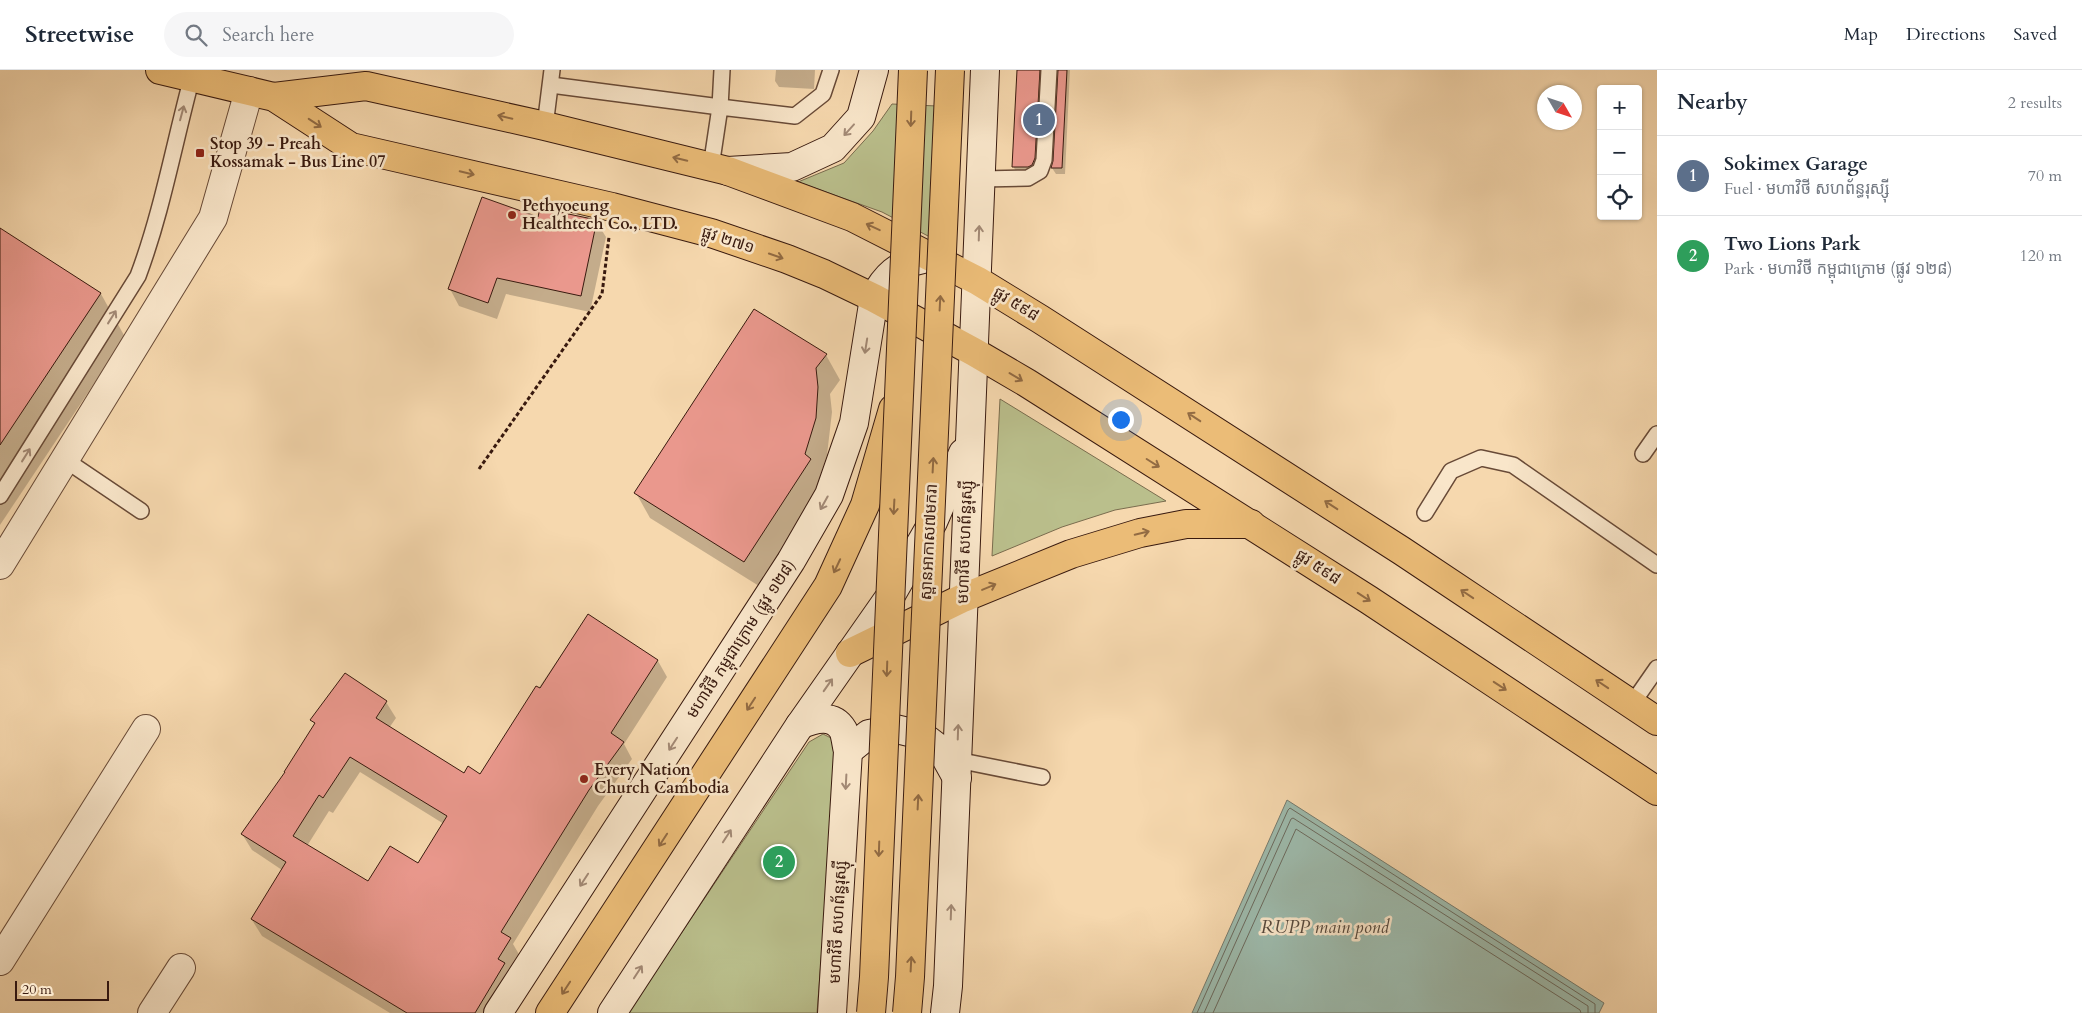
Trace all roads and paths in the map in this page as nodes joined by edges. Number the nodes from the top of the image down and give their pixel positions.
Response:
1 (160, 70) edge
2 (722, 70) edge
3 (831, 70) edge
4 (874, 70) edge
5 (912, 70) edge
6 (950, 70) edge
7 (985, 70) edge
8 (1048, 70) edge
9 (192, 77) junction
10 (552, 77) edge
11 (367, 78) edge
12 (262, 94) junction
13 (720, 107) junction
14 (545, 126) junction
15 (719, 169) junction
16 (981, 180) junction
17 (612, 207) junction
18 (932, 257) junction
19 (978, 282) junction
20 (874, 298) junction
21 (974, 352) junction
22 (899, 388) junction
23 (1657, 434) edge
24 (970, 438) junction
25 (1643, 454) dead end
26 (64, 460) junction
27 (478, 469) dead end
28 (0, 496) edge
29 (141, 511) dead end
30 (1425, 513) dead end
31 (1250, 524) junction
32 (1657, 564) edge
33 (0, 566) edge
34 (963, 598) junction
35 (850, 653) junction
36 (1657, 668) edge
37 (1632, 704) junction
38 (1657, 722) edge
39 (800, 725) junction
40 (146, 729) dead end
41 (848, 750) junction
42 (957, 769) junction
43 (1042, 777) dead end
44 (1657, 791) edge
45 (0, 961) edge
46 (181, 968) dead end
47 (152, 1013) edge
48 (498, 1013) edge
49 (550, 1013) edge
50 (612, 1013) edge
51 (832, 1013) edge
52 (870, 1013) edge
53 (907, 1013) edge
54 (945, 1013) edge

1 - 9 main road, ផ្លូវ ២៧១
2 - 13 lane
3 - 13 lane
4 -> 15 main road
5 -> 22 main road, bridge
53 -> 6 main road, ស្ពានអាកាស៧មករា, bridge
7 - 16 main road, មហាវិថី សហព័ន្ធរុស្ស៊ី
8 - 16 lane
9 - 12 main road, ផ្លូវ ២៧១
28 -> 9 lane
10 - 13 lane
10 - 14 lane
11 - 12 main road, ផ្លូវ ២៧១
14 -> 11 main road, ផ្លូវ ២៧១
12 -> 17 main road, ផ្លូវ ២៧១
12 - 26 main road
13 - 15 lane
15 -> 14 main road, ផ្លូវ ២៧១
18 -> 15 main road, ផ្លូវ ២៧១
19 -> 16 main road, មហាវិថី សហព័ន្ធរុស្ស៊ី
17 -> 20 main road, ផ្លូវ ២៧១
17 - 27 path
18 - 19 main road, ផ្លូវ ២៧១
18 - 20 main road, មហាវិថី កម្ពុជាក្រោម (ផ្លូវ ១២៨)
19 - 21 main road, មហាវិថី សហព័ន្ធរុស្ស៊ី
37 -> 19 main road, ផ្លូវ ៥៩៨
20 - 21 main road, ផ្លូវ ២៧១
20 -> 48 main road, មហាវិថី កម្ពុជាក្រោម (ផ្លូវ ១២៨)
21 - 24 main road, មហាវិថី សហព័ន្ធរុស្ស៊ី
21 -> 31 main road, ផ្លូវ ៥៩៨
22 -> 49 main road, bridge
22 -> 52 main road, bridge
23 - 25 lane
24 - 34 main road, មហាវិថី សហព័ន្ធរុស្ស៊ី
24 - 35 main road
26 - 29 lane
26 - 33 main road
30 - 32 lane
34 -> 31 main road
31 -> 44 main road, ផ្លូវ ៥៩៨
34 - 35 main road
42 -> 34 main road, មហាវិថី សហព័ន្ធរុស្ស៊ី
39 -> 35 main road
36 - 37 lane
37 - 38 main road, ផ្លូវ ៥៩៨
39 - 41 main road, មហាវិថី សហព័ន្ធរុស្ស៊ី
50 -> 39 main road
40 - 45 main road
41 - 42 main road
41 -> 51 main road, មហាវិថី សហព័ន្ធរុស្ស៊ី
42 - 43 lane
54 -> 42 main road, មហាវិថី សហព័ន្ធរុស្ស៊ី
46 - 47 main road

